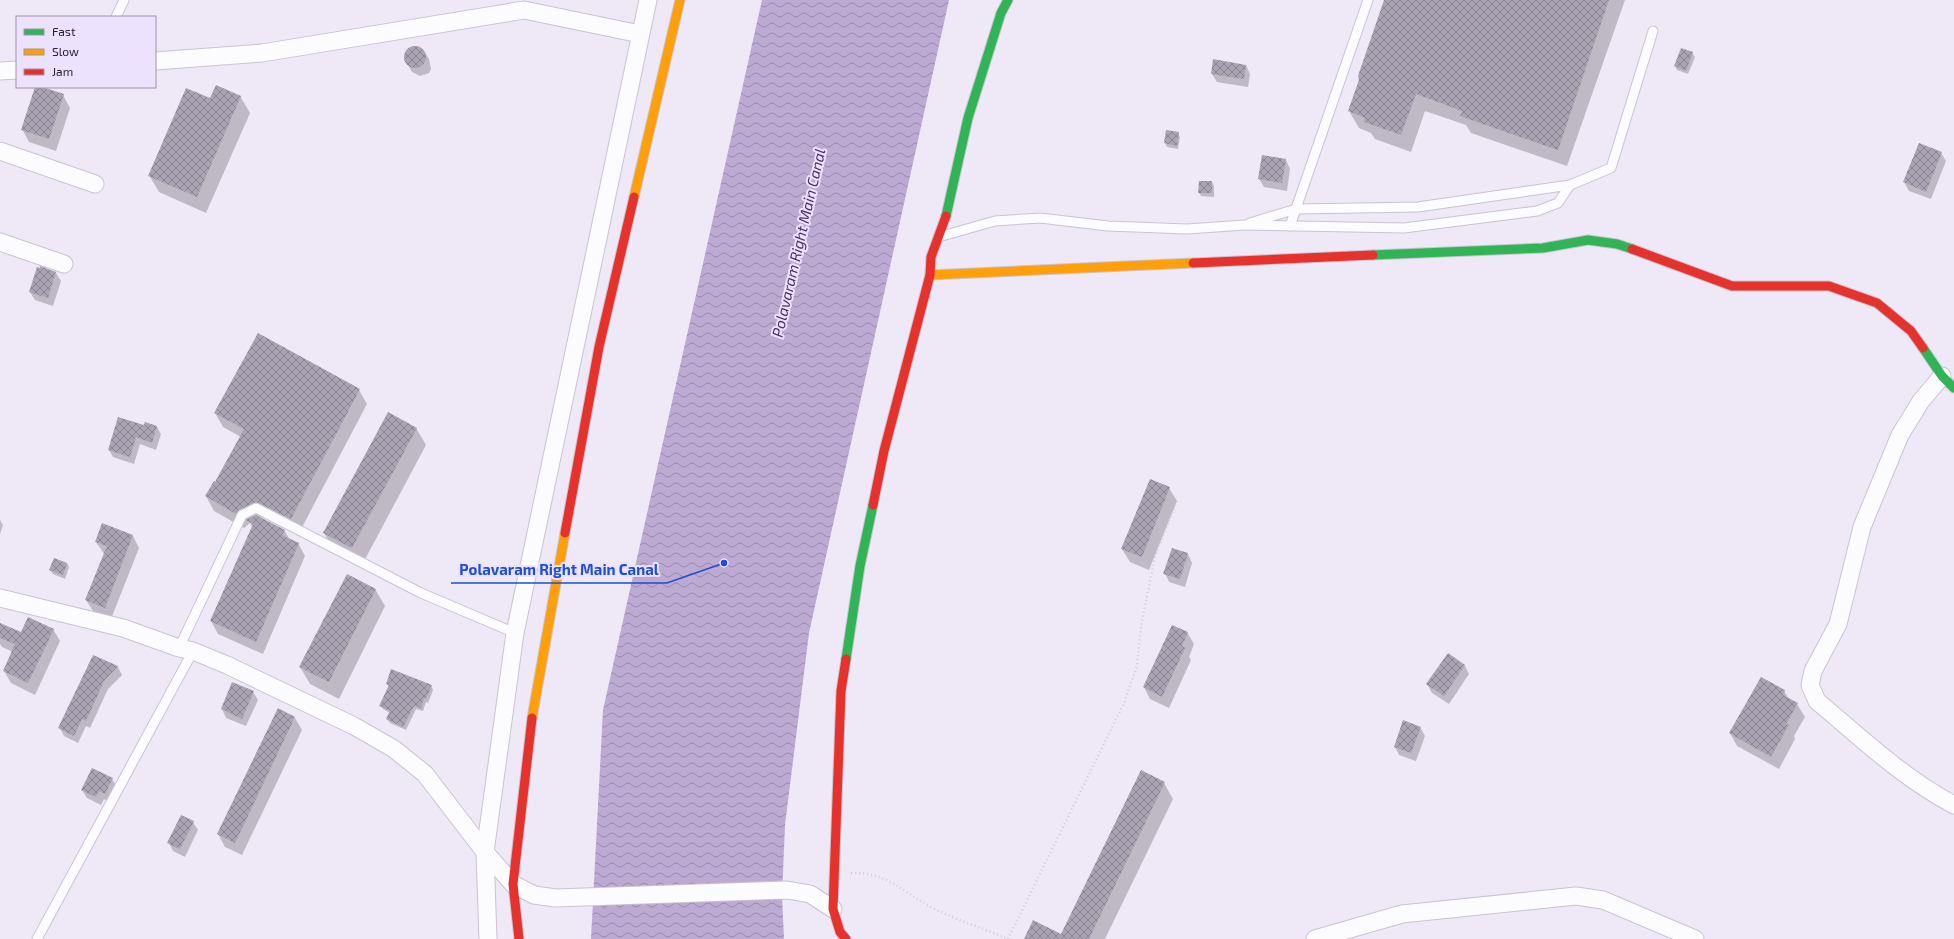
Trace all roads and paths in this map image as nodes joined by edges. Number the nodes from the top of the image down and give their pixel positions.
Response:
1 (124, 0) edge
2 (648, 0) edge
3 (680, 0) edge
4 (1008, 0) edge
5 (1368, 0) edge
6 (116, 16) edge
7 (1653, 31) dead end
8 (640, 34) junction
9 (156, 61) edge
10 (16, 70) edge
11 (0, 71) edge
12 (0, 151) edge
13 (95, 184) dead end
14 (1570, 185) junction
15 (1296, 209) junction
16 (1245, 225) junction
17 (1290, 226) junction
18 (938, 236) junction
19 (0, 242) edge
20 (64, 264) dead end
21 (930, 275) junction
22 (1942, 376) junction
23 (1954, 388) edge
24 (1178, 498) dead end
25 (0, 598) edge
26 (515, 633) junction
27 (186, 650) junction
28 (1954, 805) edge
29 (484, 852) junction
30 (835, 874) junction
31 (513, 884) junction
32 (833, 909) junction
33 (842, 937) edge
34 (37, 939) edge
35 (488, 939) edge
36 (519, 939) edge
37 (1008, 939) edge
38 (1315, 939) edge
39 (1695, 939) edge

1 - 6 lane
2 - 8 street
3 - 31 street
4 - 18 street
5 - 15 lane
7 - 14 lane
8 - 9 street
8 - 26 street
10 - 11 street
12 - 13 street
14 - 15 lane
14 - 17 lane
15 - 16 lane
15 - 17 lane
16 - 17 lane
16 - 18 lane
18 - 21 street
19 - 20 street
21 - 22 street
21 - 30 street
22 - 23 street
22 - 28 street
24 - 37 path
25 - 27 street
26 - 27 lane
26 - 29 street
27 - 29 street
27 - 34 lane
29 - 31 street
29 - 35 street
30 - 32 street
30 - 37 path
31 - 32 street
31 - 36 street
32 - 33 street
38 - 39 street

